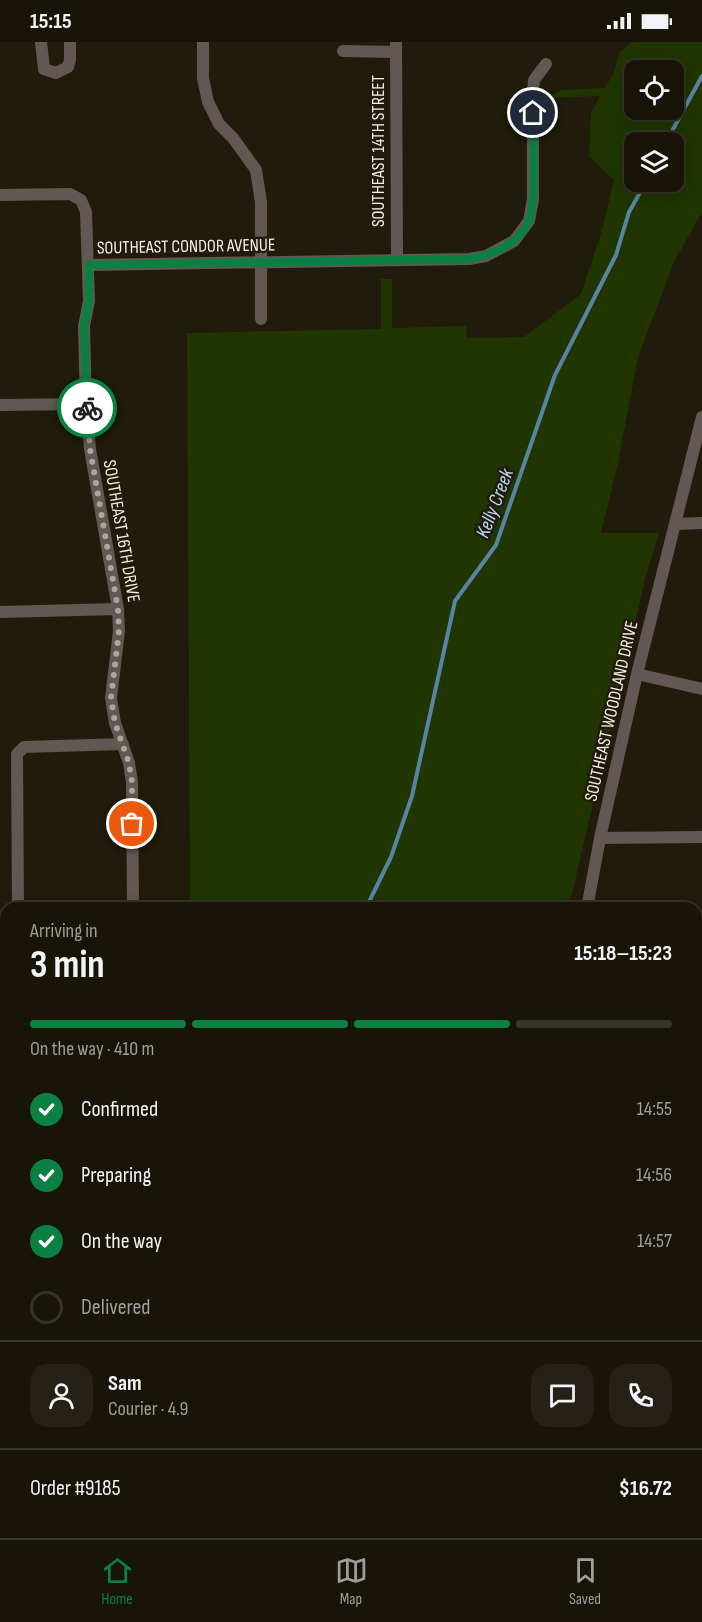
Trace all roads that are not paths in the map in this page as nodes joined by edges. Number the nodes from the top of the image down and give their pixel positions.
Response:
1 (41, 42) edge
2 (70, 42) edge
3 (203, 42) edge
4 (396, 47) edge
5 (342, 51) dead end
6 (546, 64) dead end
7 (0, 195) edge
8 (397, 259) junction
9 (260, 263) junction
10 (89, 265) junction
11 (261, 319) dead end
12 (86, 404) junction
13 (0, 405) edge
14 (702, 417) edge
15 (702, 523) edge
16 (676, 524) junction
17 (118, 609) junction
18 (0, 612) edge
19 (637, 674) junction
20 (702, 689) edge
21 (123, 744) junction
22 (702, 837) edge
23 (600, 838) junction
24 (18, 902) edge
25 (133, 902) edge
26 (587, 902) edge

1 - 2 street
3 - 9 street
4 - 5 street
4 - 8 street, SOUTHEAST 14TH STREET
6 - 8 street, SOUTHEAST CONDOR AVENUE
7 - 10 street, SOUTHEAST CONDOR AVENUE
8 - 9 street, SOUTHEAST CONDOR AVENUE
9 - 10 street, SOUTHEAST CONDOR AVENUE
9 - 11 street
10 - 12 street, SOUTHEAST 16TH DRIVE
12 - 13 street
12 - 17 street, SOUTHEAST 16TH DRIVE
14 - 16 street, SOUTHEAST WOODLAND DRIVE
15 - 16 street
16 - 19 street, SOUTHEAST WOODLAND DRIVE
17 - 18 street
17 - 21 street, SOUTHEAST 16TH DRIVE
19 - 20 street
19 - 23 street, SOUTHEAST WOODLAND DRIVE
21 - 24 street
21 - 25 street, SOUTHEAST 16TH DRIVE
22 - 23 street
23 - 26 street, SOUTHEAST WOODLAND DRIVE

